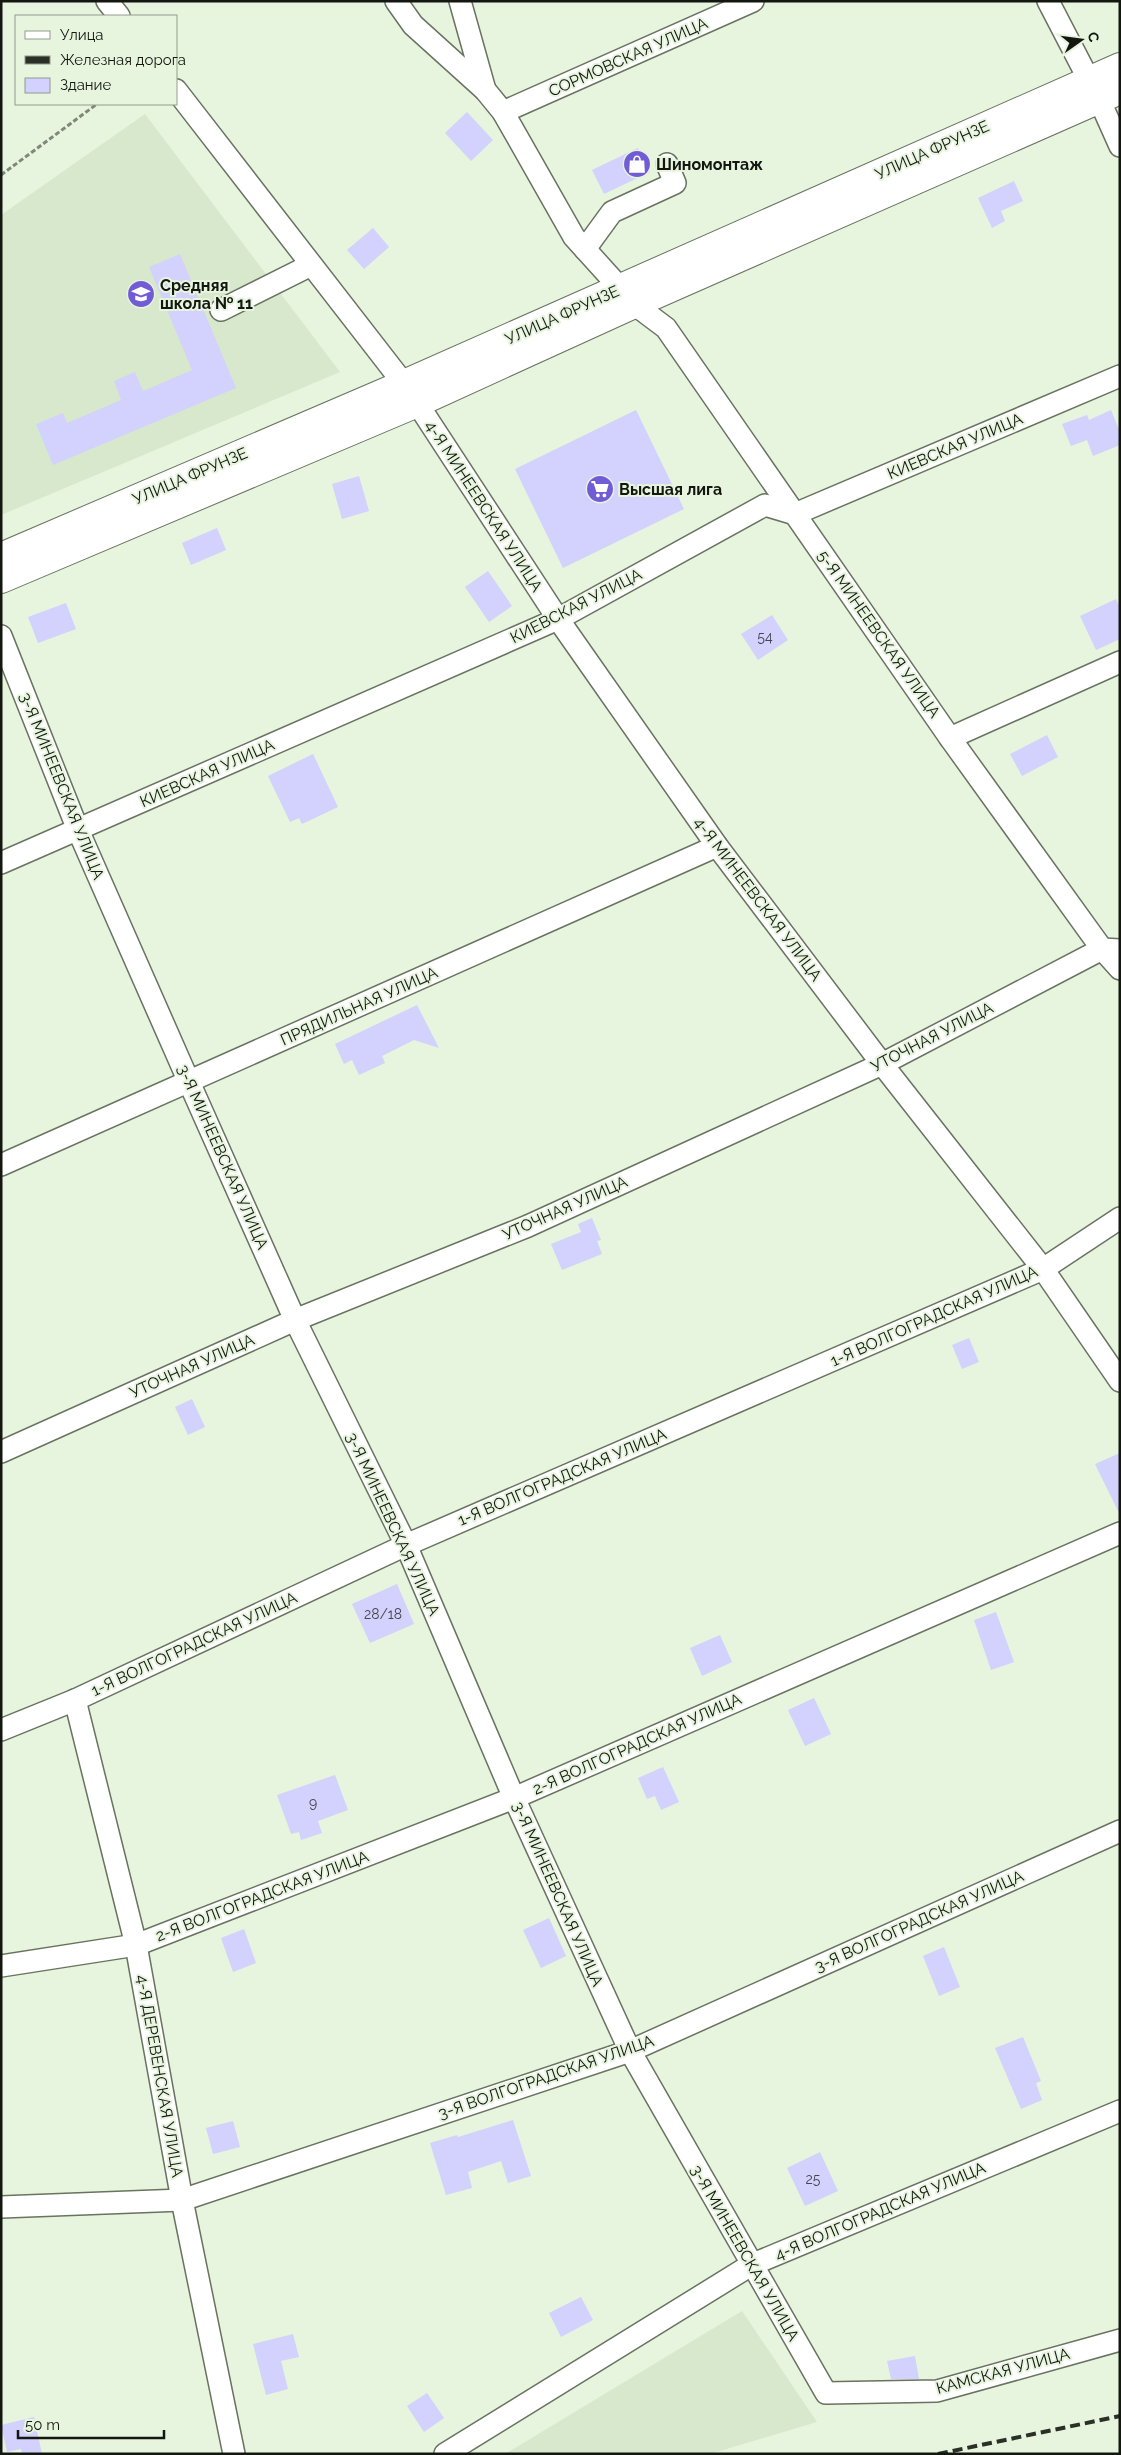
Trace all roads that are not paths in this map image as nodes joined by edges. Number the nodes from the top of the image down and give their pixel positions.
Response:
1 (108, 1) edge
2 (396, 1) edge
3 (460, 1) edge
4 (753, 1) edge
5 (1048, 1) edge
6 (118, 15) edge
7 (1120, 67) edge
8 (484, 90) junction
9 (1102, 90) edge
10 (178, 93) edge
11 (503, 112) junction
12 (1120, 146) edge
13 (667, 164) dead end
14 (585, 249) junction
15 (311, 265) junction
16 (627, 296) junction
17 (221, 310) dead end
18 (1120, 376) edge
19 (410, 394) junction
20 (795, 514) junction
21 (1, 557) edge
22 (1, 579) edge
23 (558, 619) junction
24 (1, 636) edge
25 (1120, 662) edge
26 (950, 738) junction
27 (78, 830) junction
28 (717, 846) junction
29 (1, 863) edge
30 (1111, 949) edge
31 (1120, 969) edge
32 (882, 1064) junction
33 (188, 1082) junction
34 (1, 1164) edge
35 (1120, 1218) edge
36 (1043, 1269) junction
37 (296, 1320) junction
38 (1120, 1381) edge
39 (1, 1452) edge
40 (1120, 1533) edge
41 (406, 1545) junction
42 (75, 1700) junction
43 (1, 1730) edge
44 (514, 1798) junction
45 (1120, 1831) edge
46 (136, 1945) junction
47 (1, 1966) edge
48 (630, 2051) junction
49 (1120, 2111) edge
50 (182, 2200) junction
51 (1, 2207) edge
52 (751, 2265) junction
53 (1120, 2340) edge
54 (826, 2392) joint
55 (234, 2454) edge
56 (445, 2454) edge

1 - 6 street
2 - 8 street, 5-Я МИНЕЕВСКАЯ УЛИЦА
3 - 8 street
4 - 11 street, СОРМОВСКАЯ УЛИЦА
5 - 9 street
7 - 9 highway, УЛИЦА ФРУНЗЕ
8 - 11 street, 5-Я МИНЕЕВСКАЯ УЛИЦА
9 - 12 street
9 - 16 highway, УЛИЦА ФРУНЗЕ
10 - 15 street, 4-Я МИНЕЕВСКАЯ УЛИЦА
11 - 14 street, 5-Я МИНЕЕВСКАЯ УЛИЦА
13 - 14 street
14 - 16 street, 5-Я МИНЕЕВСКАЯ УЛИЦА
15 - 17 street
15 - 19 street, 4-Я МИНЕЕВСКАЯ УЛИЦА
16 - 19 highway, УЛИЦА ФРУНЗЕ
16 - 20 street, 5-Я МИНЕЕВСКАЯ УЛИЦА
18 - 20 street, КИЕВСКАЯ УЛИЦА
19 - 21 highway, УЛИЦА ФРУНЗЕ
19 - 22 highway, УЛИЦА ФРУНЗЕ
19 - 23 street, 4-Я МИНЕЕВСКАЯ УЛИЦА
20 - 23 street, КИЕВСКАЯ УЛИЦА
20 - 26 street, 5-Я МИНЕЕВСКАЯ УЛИЦА
23 - 27 street, КИЕВСКАЯ УЛИЦА
23 - 28 street, 4-Я МИНЕЕВСКАЯ УЛИЦА
24 - 27 street, 3-Я МИНЕЕВСКАЯ УЛИЦА
25 - 26 street
26 - 30 street, 5-Я МИНЕЕВСКАЯ УЛИЦА
27 - 29 street, КИЕВСКАЯ УЛИЦА
27 - 33 street, 3-Я МИНЕЕВСКАЯ УЛИЦА
28 - 32 street, 4-Я МИНЕЕВСКАЯ УЛИЦА
28 - 33 street, ПРЯДИЛЬНАЯ УЛИЦА
30 - 31 street, 5-Я МИНЕЕВСКАЯ УЛИЦА
30 - 32 street, УТОЧНАЯ УЛИЦА
32 - 36 street, 4-Я МИНЕЕВСКАЯ УЛИЦА
32 - 37 street, УТОЧНАЯ УЛИЦА
33 - 34 street, ПРЯДИЛЬНАЯ УЛИЦА
33 - 37 street, 3-Я МИНЕЕВСКАЯ УЛИЦА
35 - 36 street, 1-Я ВОЛГОГРАДСКАЯ УЛИЦА
36 - 38 street, 4-Я МИНЕЕВСКАЯ УЛИЦА
36 - 41 street, 1-Я ВОЛГОГРАДСКАЯ УЛИЦА
37 - 39 street, УТОЧНАЯ УЛИЦА
37 - 41 street, 3-Я МИНЕЕВСКАЯ УЛИЦА
40 - 44 street, 2-Я ВОЛГОГРАДСКАЯ УЛИЦА
41 - 42 street, 1-Я ВОЛГОГРАДСКАЯ УЛИЦА
41 - 44 street, 3-Я МИНЕЕВСКАЯ УЛИЦА
42 - 43 street, 1-Я ВОЛГОГРАДСКАЯ УЛИЦА
42 - 46 street, 4-Я ДЕРЕВЕНСКАЯ УЛИЦА
44 - 46 street, 2-Я ВОЛГОГРАДСКАЯ УЛИЦА
44 - 48 street, 3-Я МИНЕЕВСКАЯ УЛИЦА
45 - 48 street, 3-Я ВОЛГОГРАДСКАЯ УЛИЦА
46 - 47 street, 2-Я ВОЛГОГРАДСКАЯ УЛИЦА
46 - 50 street, 4-Я ДЕРЕВЕНСКАЯ УЛИЦА
48 - 50 street, 3-Я ВОЛГОГРАДСКАЯ УЛИЦА
48 - 52 street, 3-Я МИНЕЕВСКАЯ УЛИЦА
49 - 52 street, 4-Я ВОЛГОГРАДСКАЯ УЛИЦА
50 - 51 street, 3-Я ВОЛГОГРАДСКАЯ УЛИЦА
50 - 55 street, 4-Я ДЕРЕВЕНСКАЯ УЛИЦА
52 - 54 street, 3-Я МИНЕЕВСКАЯ УЛИЦА
52 - 56 street, 4-Я ВОЛГОГРАДСКАЯ УЛИЦА
53 - 54 street, КАМСКАЯ УЛИЦА

